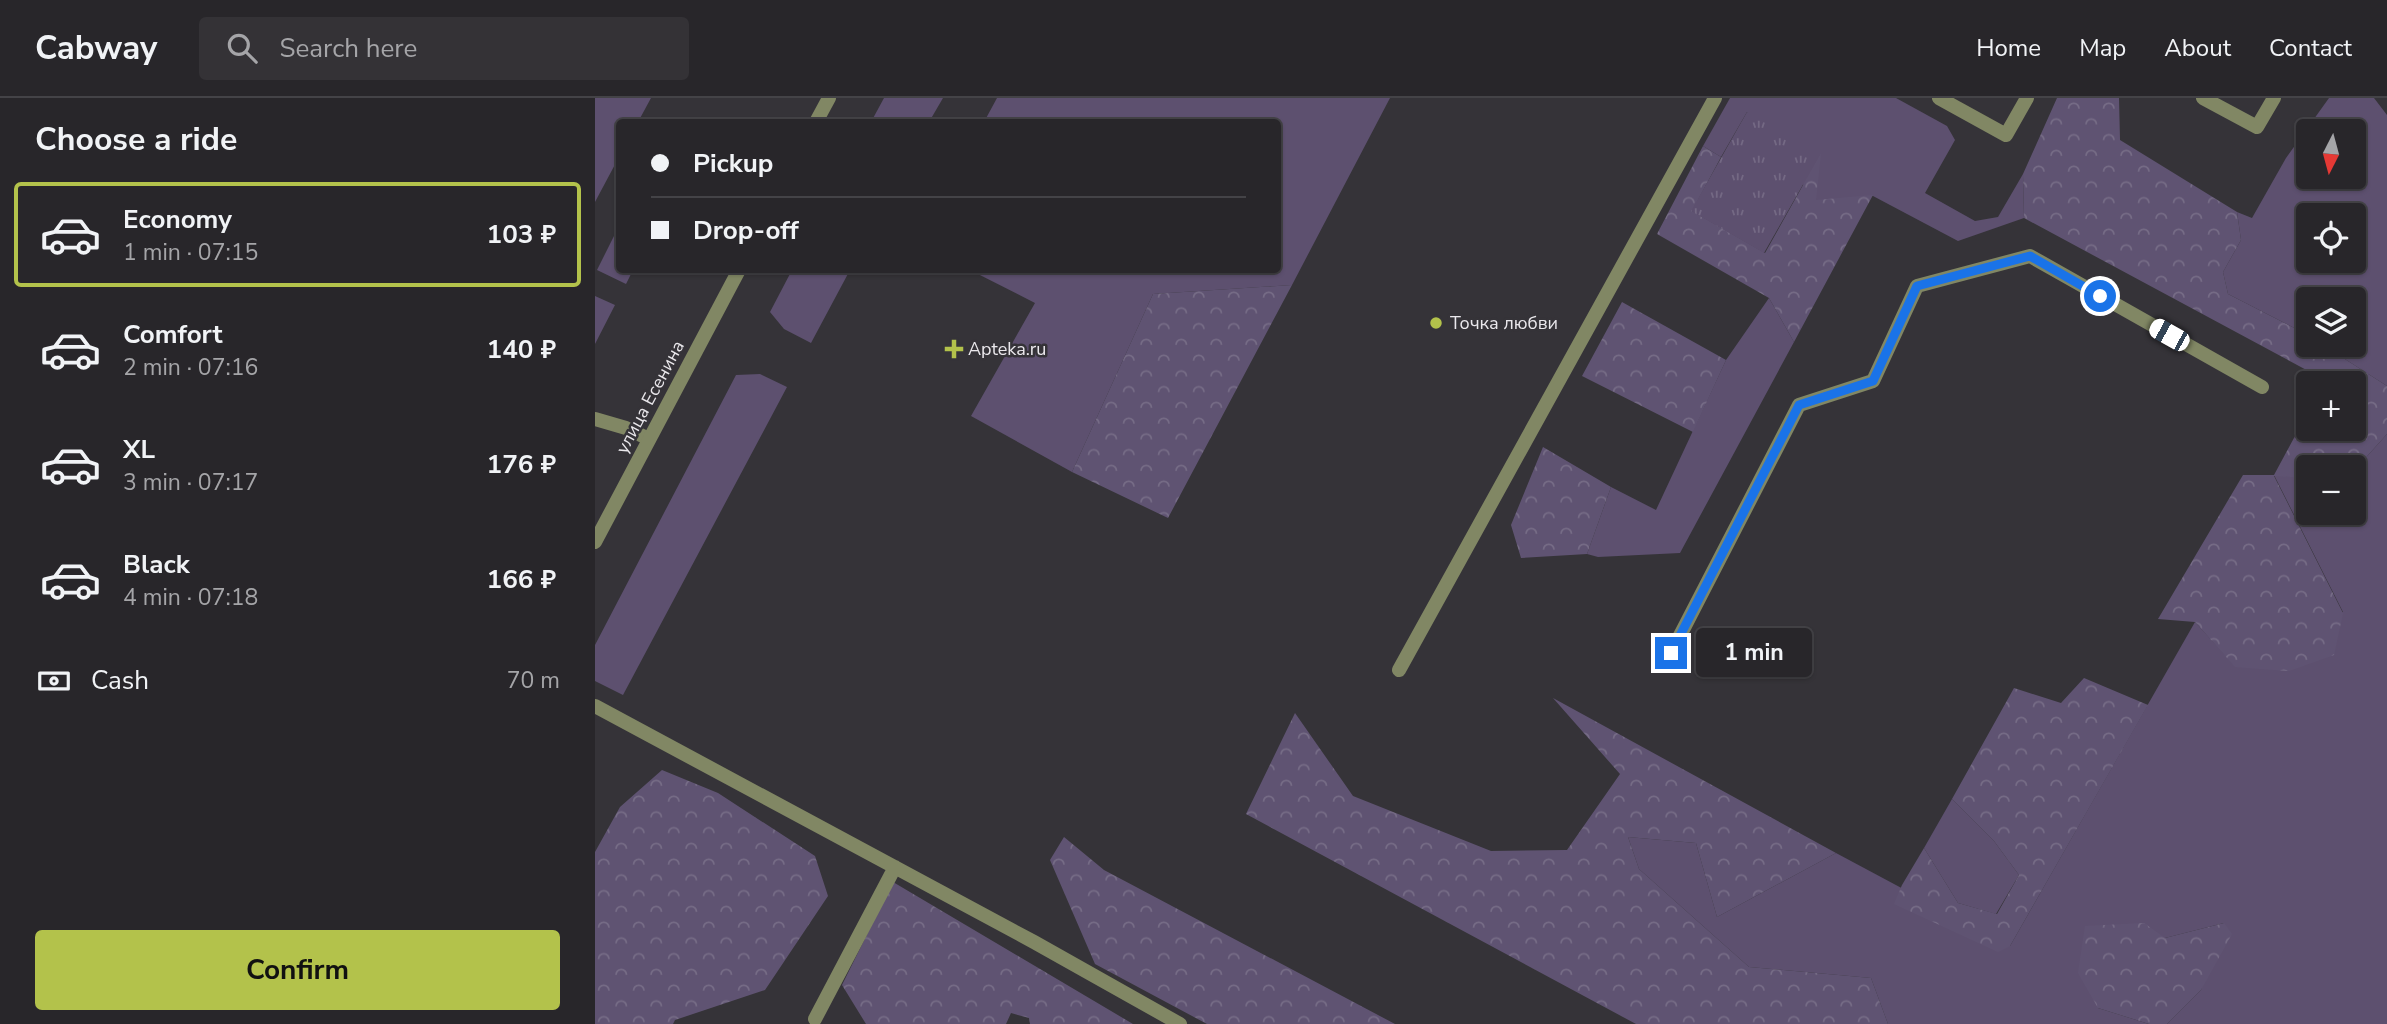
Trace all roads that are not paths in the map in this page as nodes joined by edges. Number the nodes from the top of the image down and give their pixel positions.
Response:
1 (829, 98) edge
2 (1715, 98) edge
3 (1939, 98) edge
4 (2027, 98) edge
5 (2203, 98) edge
6 (2274, 98) edge
7 (818, 119) edge
8 (737, 273) edge
9 (2262, 387) dead end
10 (595, 419) edge
11 (649, 439) junction
12 (595, 542) edge
13 (1671, 653) dead end
14 (1399, 670) dead end
15 (595, 706) edge
16 (895, 867) junction
17 (815, 1019) dead end
18 (1180, 1024) edge

1 - 7 street
2 - 14 street
3 - 4 street
5 - 6 street
8 - 11 street, улица Есенина
9 - 13 street
10 - 11 street
11 - 12 street, улица Есенина
15 - 16 street
16 - 17 street
16 - 18 street

